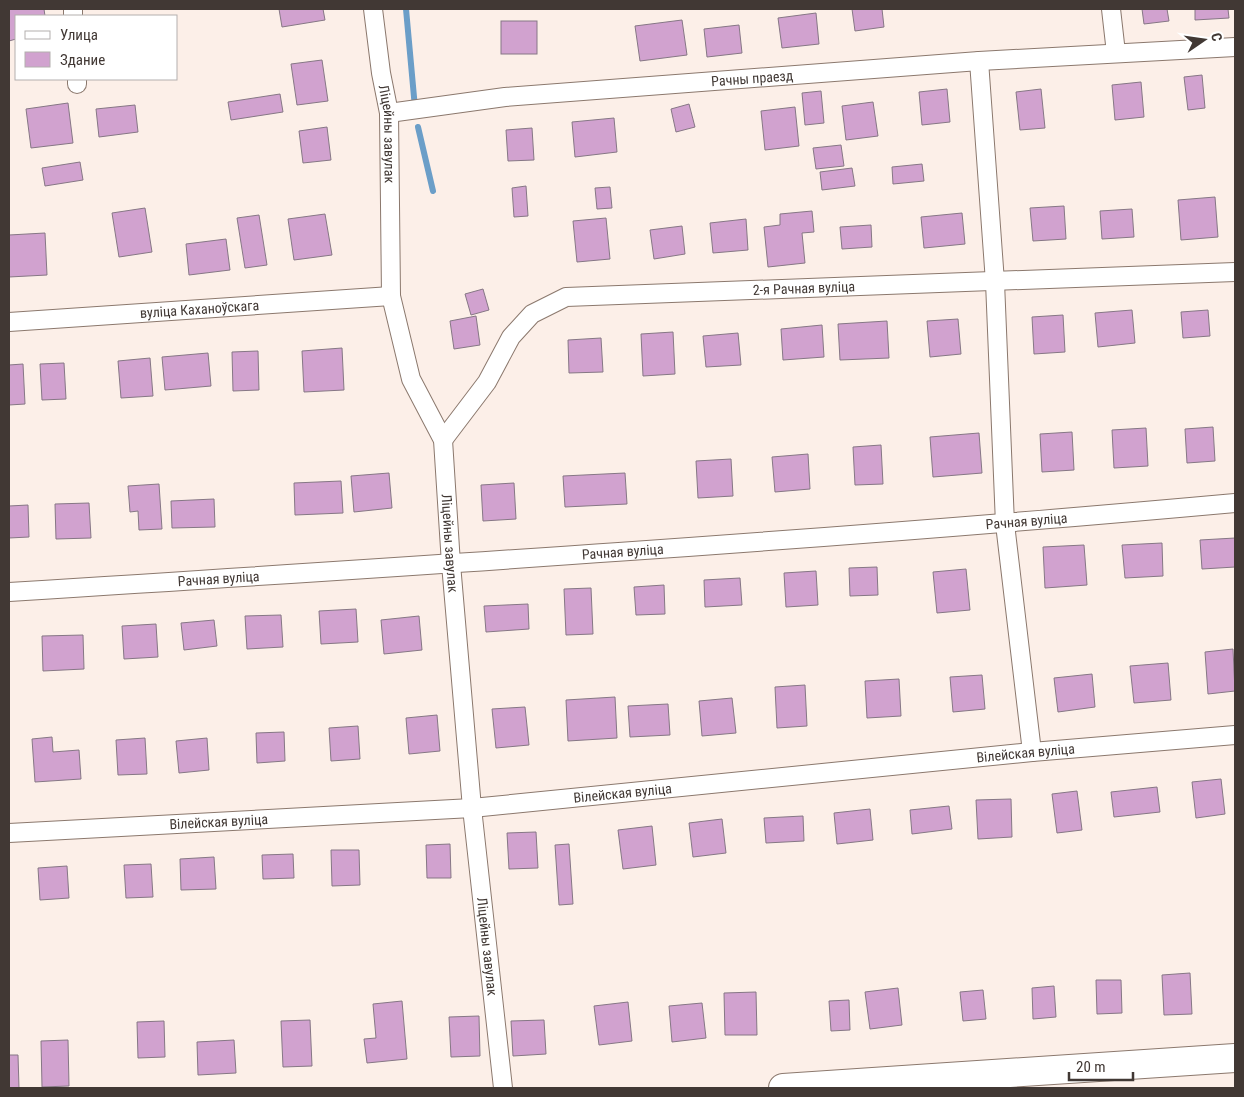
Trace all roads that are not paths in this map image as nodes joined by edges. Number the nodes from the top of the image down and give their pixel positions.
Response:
1 (373, 9) edge
2 (1111, 9) edge
3 (1235, 46) edge
4 (1116, 53) junction
5 (979, 61) junction
6 (390, 112) junction
7 (1235, 272) edge
8 (996, 282) junction
9 (391, 296) junction
10 (9, 322) edge
11 (443, 440) junction
12 (1235, 503) edge
13 (1005, 524) junction
14 (451, 564) junction
15 (9, 592) edge
16 (1235, 735) edge
17 (1032, 752) junction
18 (472, 808) junction
19 (9, 833) edge
20 (1235, 1058) edge
21 (503, 1088) edge
22 (783, 1088) edge

1 - 6 street, Ліцейны завулак
2 - 4 street
3 - 4 street, Рачны праезд
4 - 5 street, Рачны праезд
5 - 6 street, Рачны праезд
5 - 8 street
6 - 9 street, Ліцейны завулак
7 - 8 street, 2-я Рачная вуліца
8 - 11 street, 2-я Рачная вуліца
8 - 13 street
9 - 10 street, вуліца Каханоўскага
9 - 11 street, Ліцейны завулак
11 - 14 street, Ліцейны завулак
12 - 13 street, Рачная вуліца
13 - 14 street, Рачная вуліца
13 - 17 street
14 - 15 street, Рачная вуліца
14 - 18 street, Ліцейны завулак
16 - 17 street, Вілейская вуліца
17 - 18 street, Вілейская вуліца
18 - 19 street, Вілейская вуліца
18 - 21 street, Ліцейны завулак
20 - 22 main road

